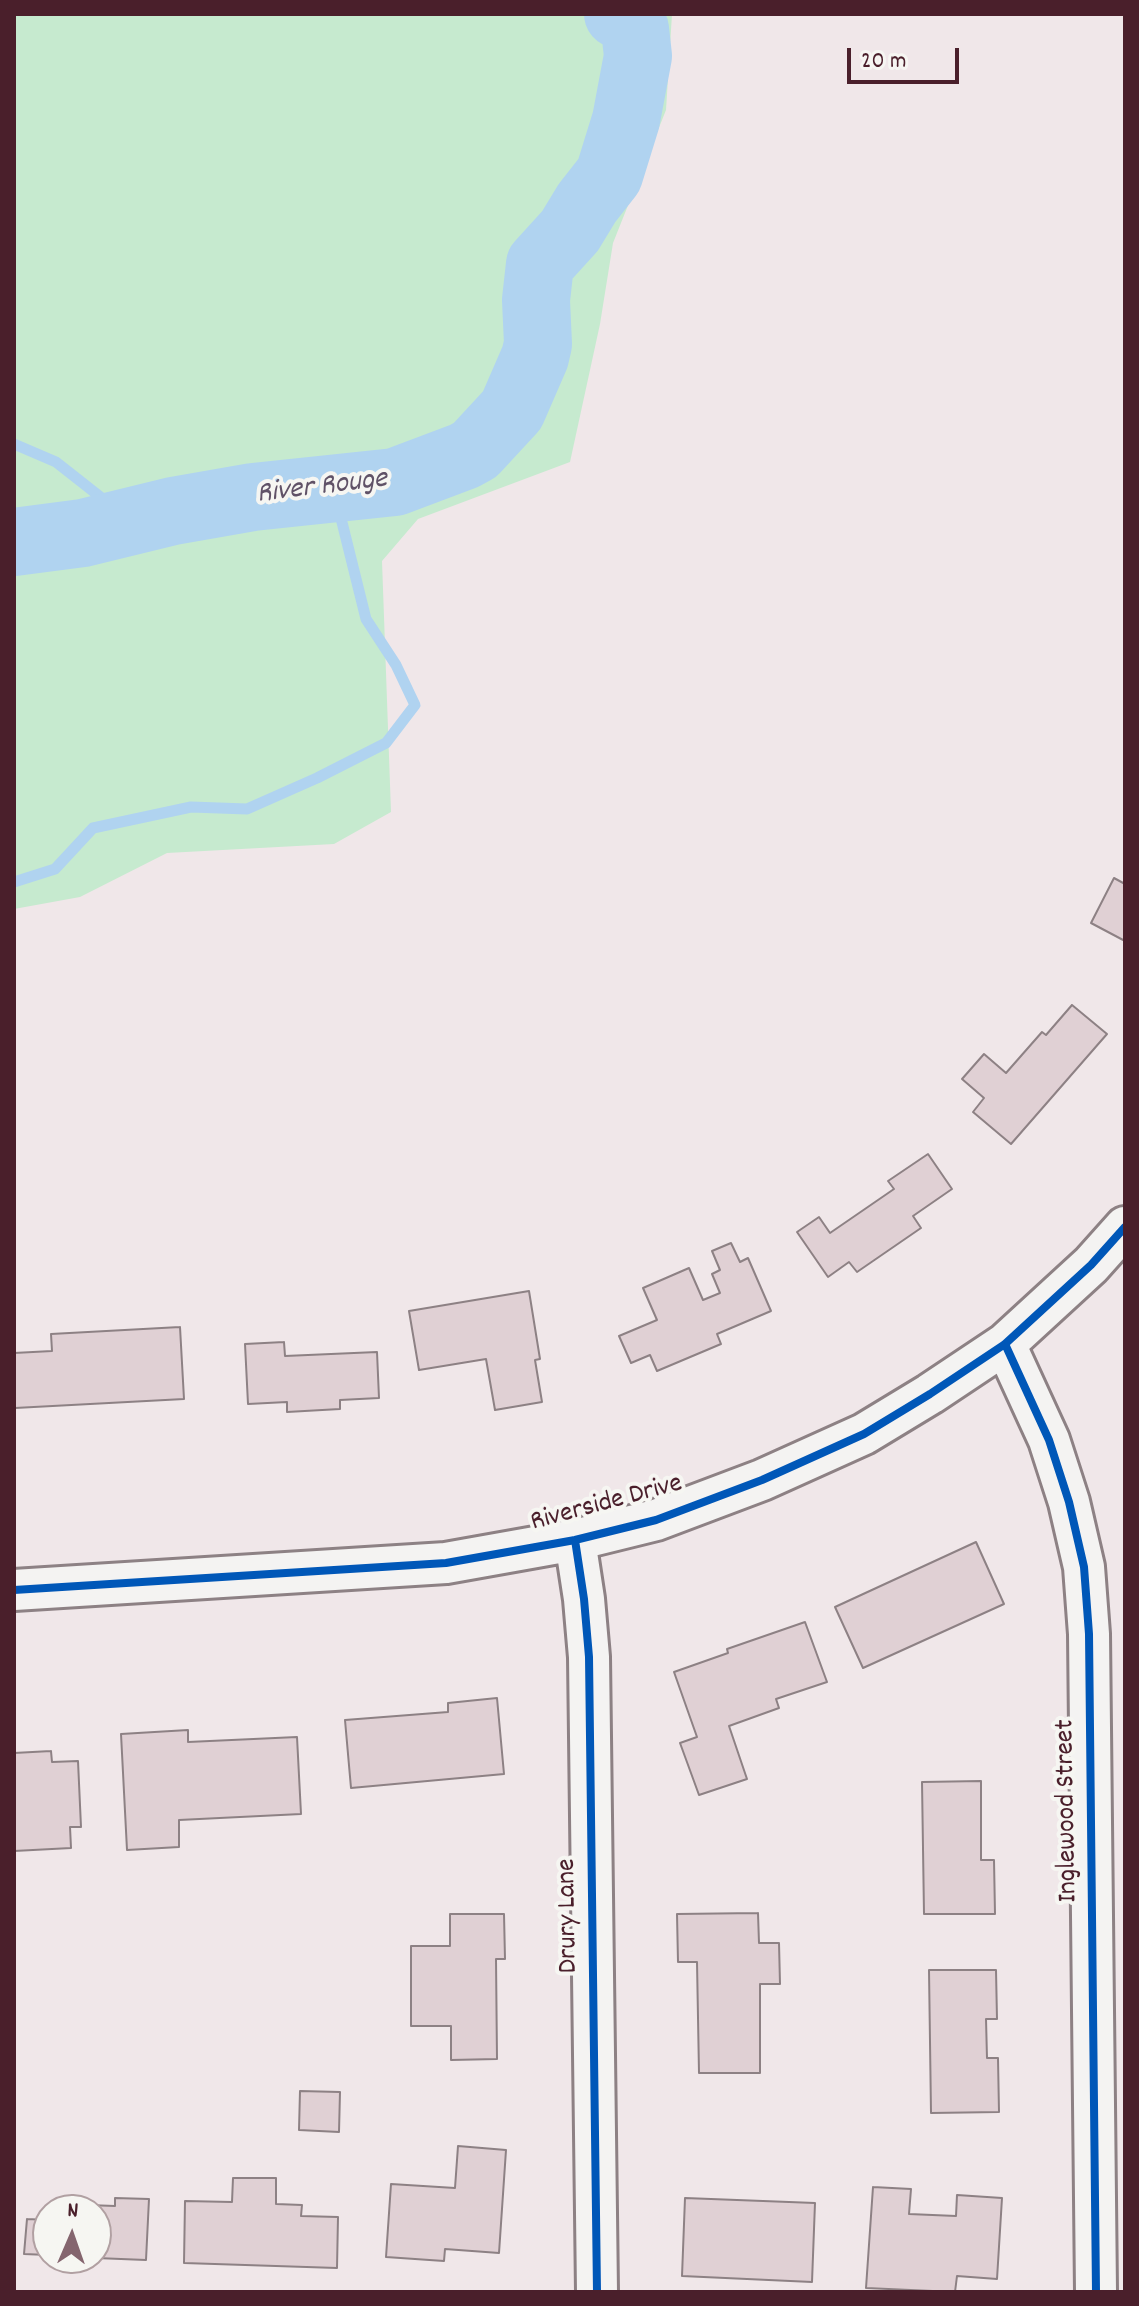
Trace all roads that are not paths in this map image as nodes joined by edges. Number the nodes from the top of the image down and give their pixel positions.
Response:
1 (1125, 1227) edge
2 (1005, 1344) junction
3 (575, 1540) junction
4 (14, 1590) edge
5 (597, 2292) edge
6 (1096, 2292) edge

1 - 2 street, Riverside Drive
2 - 3 street, Riverside Drive
2 - 6 street, Inglewood Street
3 - 4 street, Riverside Drive
3 - 5 street, Drury Lane

